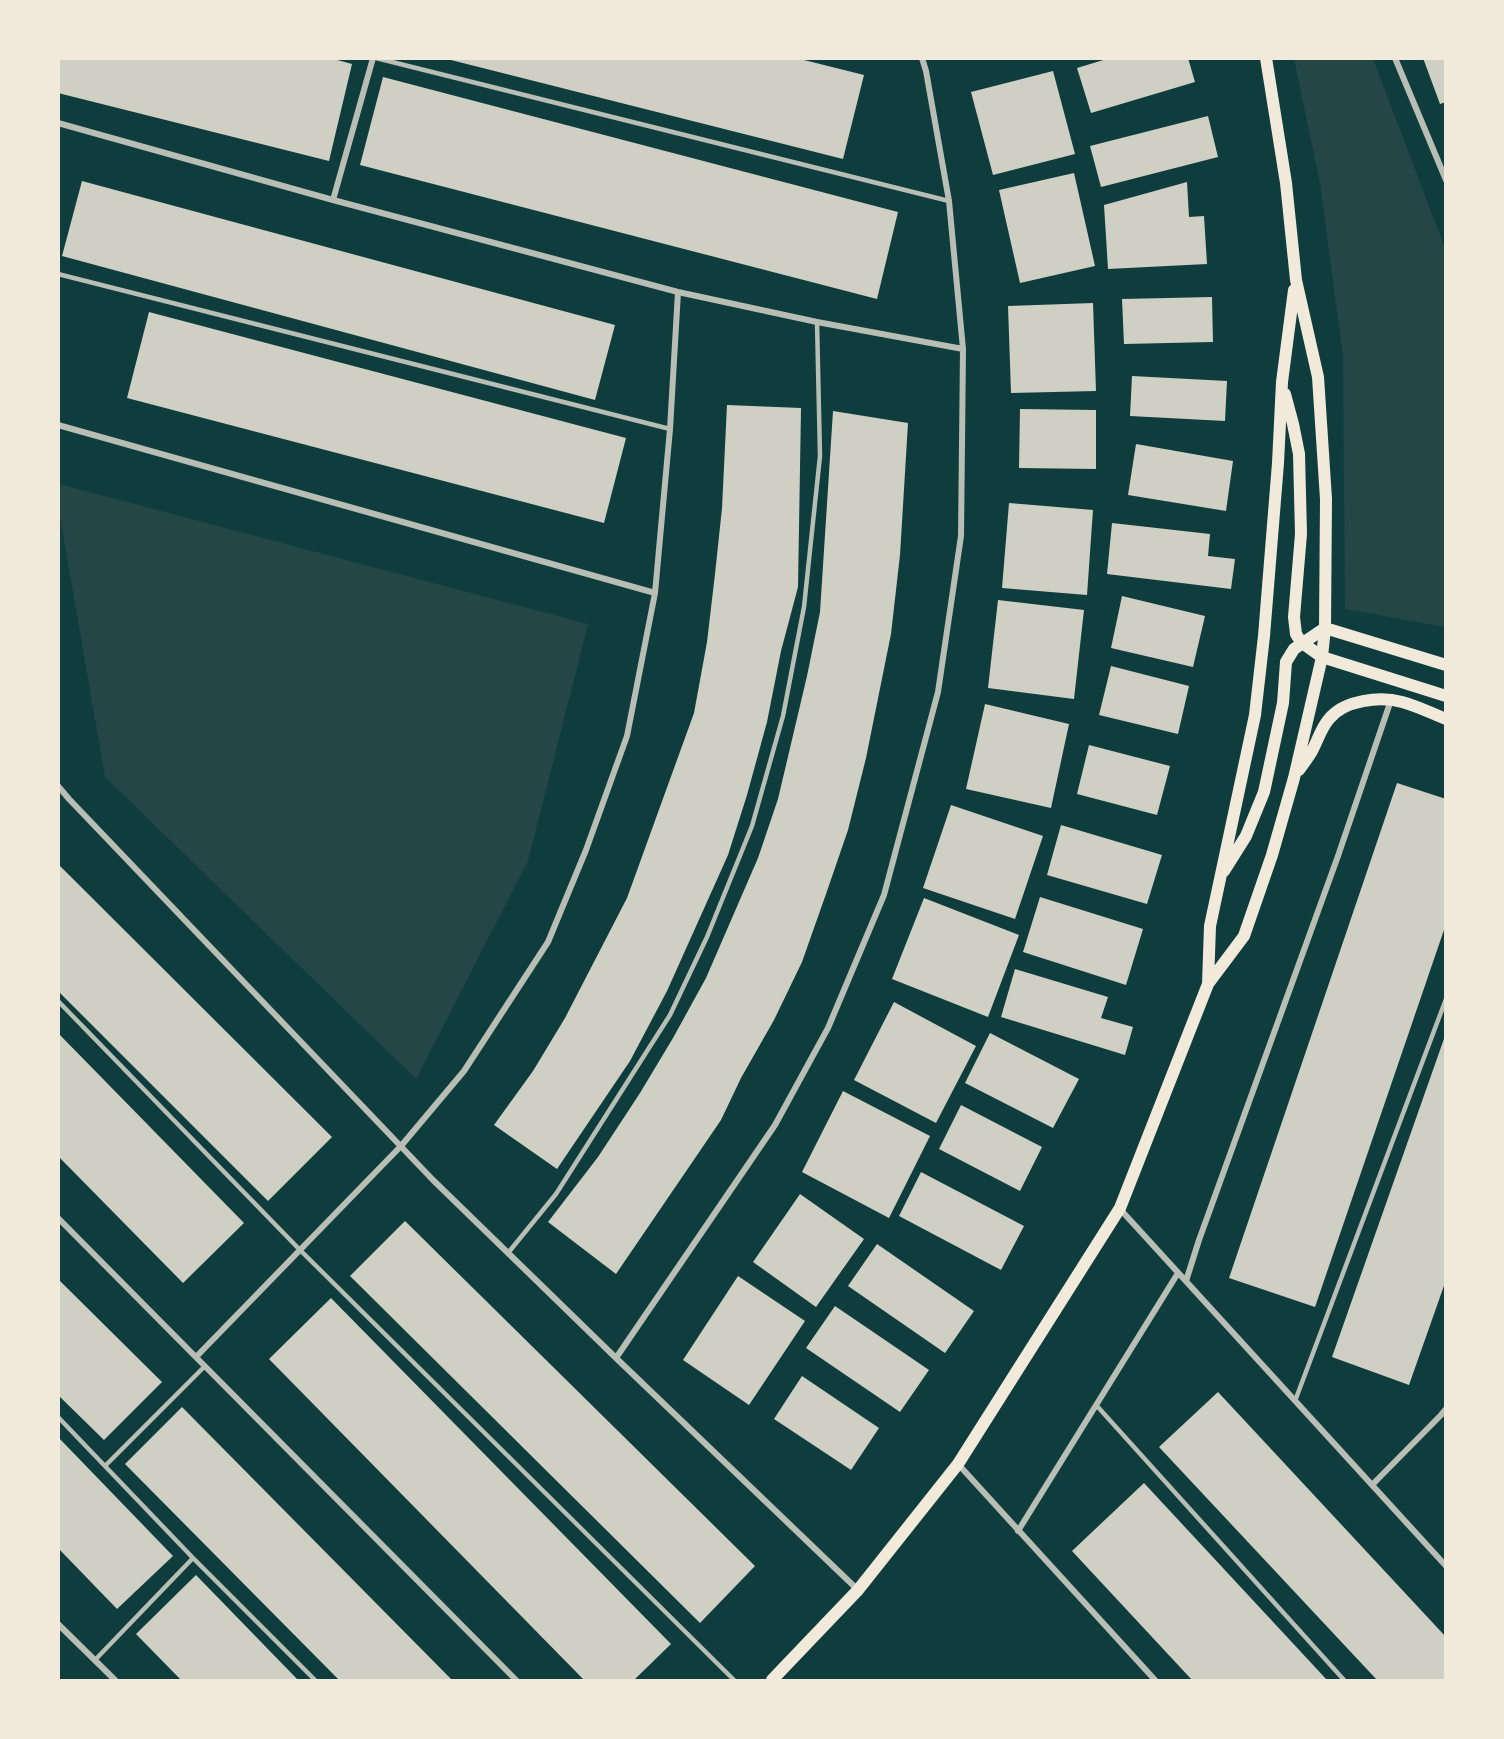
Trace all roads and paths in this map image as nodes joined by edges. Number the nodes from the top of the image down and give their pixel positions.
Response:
1 (374, 58) edge
2 (922, 58) edge
3 (1266, 58) edge
4 (1395, 58) edge
5 (58, 123) edge
6 (1446, 180) edge
7 (333, 200) junction
8 (949, 201) junction
9 (58, 274) edge
10 (1296, 280) junction
11 (678, 292) junction
12 (817, 322) junction
13 (963, 349) junction
14 (1282, 382) junction
15 (58, 425) edge
16 (670, 429) junction
17 (655, 592) junction
18 (1325, 628) junction
19 (1301, 642) junction
20 (1322, 657) junction
21 (1446, 665) edge
22 (1446, 696) edge
23 (1391, 700) junction
24 (1446, 719) edge
25 (1294, 778) junction
26 (58, 786) edge
27 (1219, 880) junction
28 (1208, 984) junction
29 (1446, 999) edge
30 (58, 1001) edge
31 (401, 1146) junction
32 (1120, 1208) junction
33 (58, 1218) edge
34 (300, 1250) junction
35 (508, 1253) junction
36 (1178, 1273) junction
37 (1186, 1281) junction
38 (196, 1357) junction
39 (616, 1358) junction
40 (205, 1366) junction
41 (1295, 1401) junction
42 (1097, 1406) junction
43 (1446, 1408) edge
44 (58, 1417) edge
45 (958, 1464) junction
46 (105, 1466) junction
47 (1372, 1485) junction
48 (1018, 1531) junction
49 (193, 1558) junction
50 (1446, 1566) edge
51 (858, 1590) junction
52 (58, 1624) edge
53 (95, 1660) junction
54 (115, 1680) edge
55 (315, 1680) edge
56 (516, 1680) edge
57 (734, 1680) edge
58 (772, 1680) edge
59 (1155, 1680) edge
60 (1344, 1680) edge

1 - 7 street
1 - 8 lane
2 - 8 street
3 - 10 main road
4 - 6 street
5 - 7 street
7 - 11 street
8 - 13 street
9 - 16 lane
10 - 14 main road
10 - 18 main road
11 - 12 street
11 - 16 street
12 - 13 street
12 - 35 lane
13 - 39 street
14 - 19 main road
14 - 27 main road
15 - 17 street
16 - 17 street
17 - 31 street
18 - 19 main road
18 - 20 main road
18 - 21 main road
19 - 20 main road
19 - 27 main road
20 - 22 main road
20 - 25 main road
23 - 24 main road
23 - 25 main road
23 - 37 street
25 - 28 main road
26 - 31 street
27 - 28 main road
28 - 32 main road
29 - 41 lane
30 - 34 lane
31 - 34 street
31 - 35 street
32 - 36 street
32 - 45 main road
33 - 38 street
34 - 38 street
34 - 57 lane
35 - 39 street
36 - 37 street
36 - 42 street
37 - 41 street
38 - 40 street
39 - 51 street
40 - 46 lane
40 - 56 street
41 - 47 street
42 - 48 street
42 - 60 lane
43 - 47 street
44 - 46 lane
45 - 48 street
45 - 51 main road
46 - 49 lane
47 - 50 street
48 - 59 street
49 - 53 lane
49 - 55 lane
51 - 58 main road
52 - 53 street
53 - 54 street

